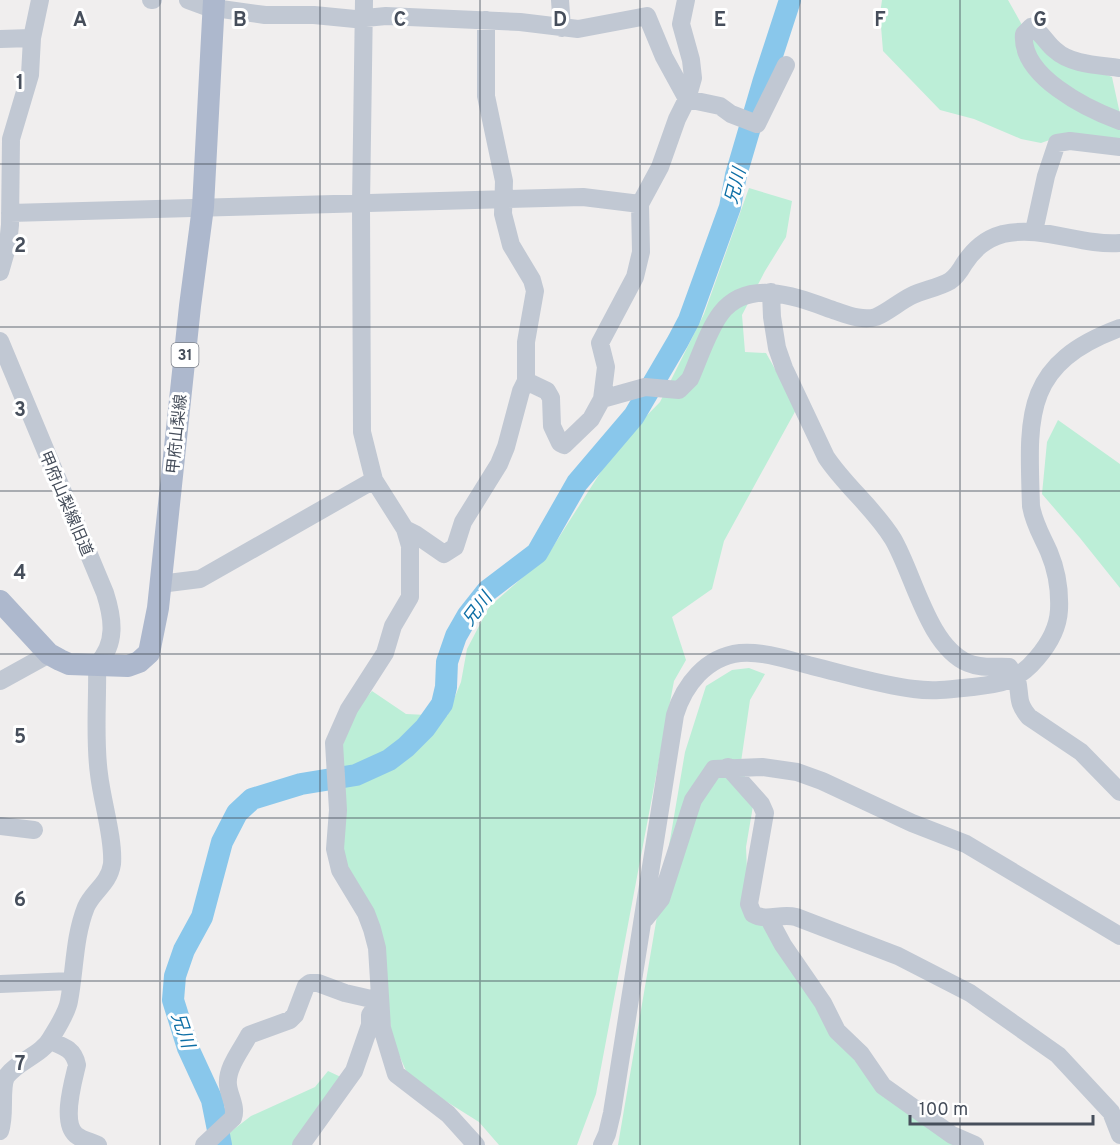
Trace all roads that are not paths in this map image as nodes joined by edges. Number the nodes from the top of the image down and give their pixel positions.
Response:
1 (40, 0) edge
2 (188, 0) edge
3 (364, 0) edge
4 (560, 0) edge
5 (686, 0) edge
6 (214, 4) edge
7 (364, 19) junction
8 (486, 20) junction
9 (562, 28) junction
10 (32, 38) junction
11 (0, 39) edge
12 (786, 65) dead end
13 (1120, 68) edge
14 (687, 99) junction
15 (1120, 121) edge
16 (1120, 147) edge
17 (502, 201) junction
18 (361, 204) junction
19 (640, 204) junction
20 (203, 207) junction
21 (6, 222) edge
22 (1034, 231) junction
23 (1120, 243) edge
24 (0, 272) edge
25 (771, 292) junction
26 (1120, 328) edge
27 (0, 341) edge
28 (526, 381) junction
29 (602, 399) junction
30 (374, 480) junction
31 (405, 530) junction
32 (160, 584) junction
33 (0, 601) edge
34 (49, 654) junction
35 (97, 664) junction
36 (1017, 678) junction
37 (0, 681) edge
38 (728, 767) junction
39 (1120, 792) edge
40 (0, 826) edge
41 (34, 830) dead end
42 (769, 919) junction
43 (643, 922) junction
44 (1120, 936) edge
45 (71, 981) junction
46 (0, 984) edge
47 (380, 1001) junction
48 (50, 1041) junction
49 (0, 1131) edge
50 (1120, 1135) edge
51 (98, 1145) edge
52 (204, 1145) edge
53 (301, 1145) edge
54 (476, 1145) edge
55 (602, 1145) edge
56 (975, 1145) edge

1 - 10 street
2 - 6 street
3 - 7 street
4 - 9 street
5 - 14 street
6 - 7 street
6 - 20 main road, 甲府山梨線 / 31
7 - 8 street
7 - 18 street
8 - 9 street
8 - 17 street
9 - 14 street
10 - 11 street
10 - 21 street
12 - 14 street
13 - 15 street
14 - 19 street
16 - 22 street
17 - 18 street
17 - 19 street
17 - 28 street
18 - 20 street
18 - 30 street
19 - 29 street
20 - 21 street
20 - 32 main road, 甲府山梨線 / 31
21 - 24 street
22 - 23 street
22 - 25 street
25 - 29 street
25 - 36 street
26 - 36 street
27 - 35 street, 甲府山梨線旧道
28 - 29 street
28 - 31 street
30 - 31 street
30 - 32 street
31 - 47 street
32 - 35 main road, 甲府山梨線 / 31
33 - 34 main road, 甲府山梨線 / 31
34 - 35 main road, 甲府山梨線 / 31
34 - 37 street
35 - 45 street
36 - 39 street
36 - 43 street
38 - 42 street
38 - 43 street
38 - 44 street
40 - 41 street
42 - 50 street
42 - 56 street
43 - 55 street
45 - 46 street
45 - 48 street
47 - 52 street
47 - 53 street
47 - 54 street
48 - 49 street
48 - 51 street

